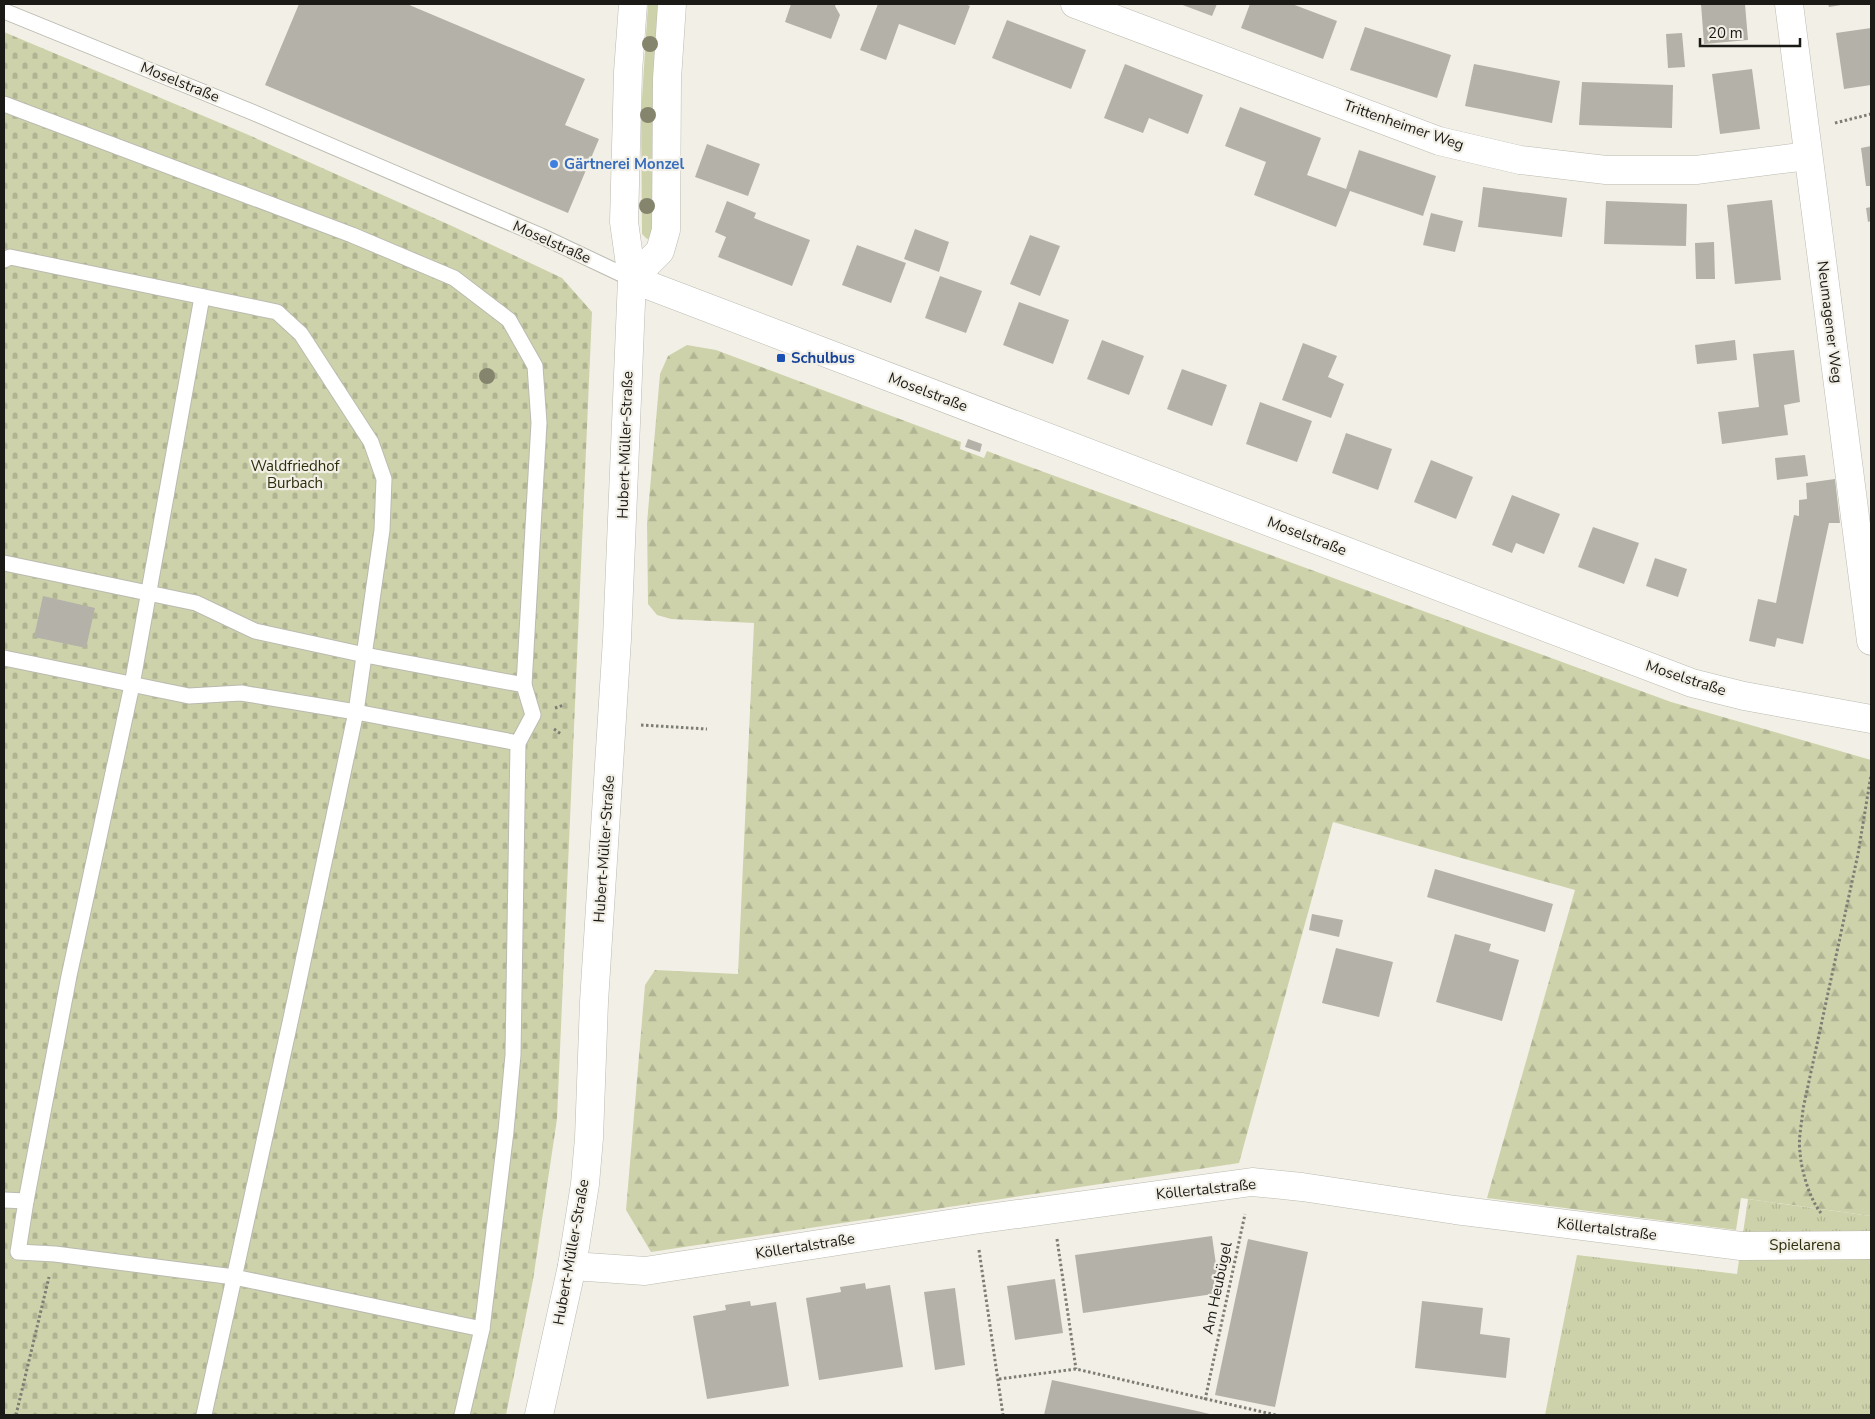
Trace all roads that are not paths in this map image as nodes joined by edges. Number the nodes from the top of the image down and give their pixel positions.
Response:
1 (633, 4) edge
2 (672, 4) edge
3 (1075, 4) edge
4 (1789, 4) edge
5 (4, 11) edge
6 (4, 104) edge
7 (1808, 156) junction
8 (4, 260) edge
9 (632, 279) junction
10 (202, 297) junction
11 (4, 564) edge
12 (150, 593) junction
13 (1871, 641) edge
14 (365, 655) junction
15 (4, 658) edge
16 (132, 685) junction
17 (524, 685) junction
18 (356, 712) junction
19 (1871, 712) edge
20 (518, 743) junction
21 (4, 1200) edge
22 (26, 1201) junction
23 (1871, 1245) edge
24 (11, 1252) edge
25 (572, 1266) junction
26 (234, 1277) junction
27 (482, 1329) junction
28 (204, 1415) edge
29 (462, 1415) edge
30 (539, 1415) edge

1 - 9 street, Hubert-Müller-Straße
2 - 9 street
3 - 7 street, Trittenheimer Weg
4 - 7 street, Neumagener Weg
5 - 9 lane, Moselstraße
6 - 17 lane
7 - 13 street, Neumagener Weg
8 - 10 lane
9 - 19 street, Moselstraße
9 - 25 street, Hubert-Müller-Straße
10 - 12 lane
10 - 14 lane
11 - 12 lane
12 - 14 lane
12 - 16 lane
14 - 17 lane
14 - 18 lane
15 - 16 lane
16 - 18 lane
16 - 22 lane
17 - 20 lane
18 - 20 lane
18 - 26 lane
20 - 27 lane
21 - 22 lane
22 - 24 lane
23 - 25 street, Köllertalstraße
24 - 26 lane
25 - 30 street, Hubert-Müller-Straße
26 - 27 lane
26 - 28 lane
27 - 29 lane

